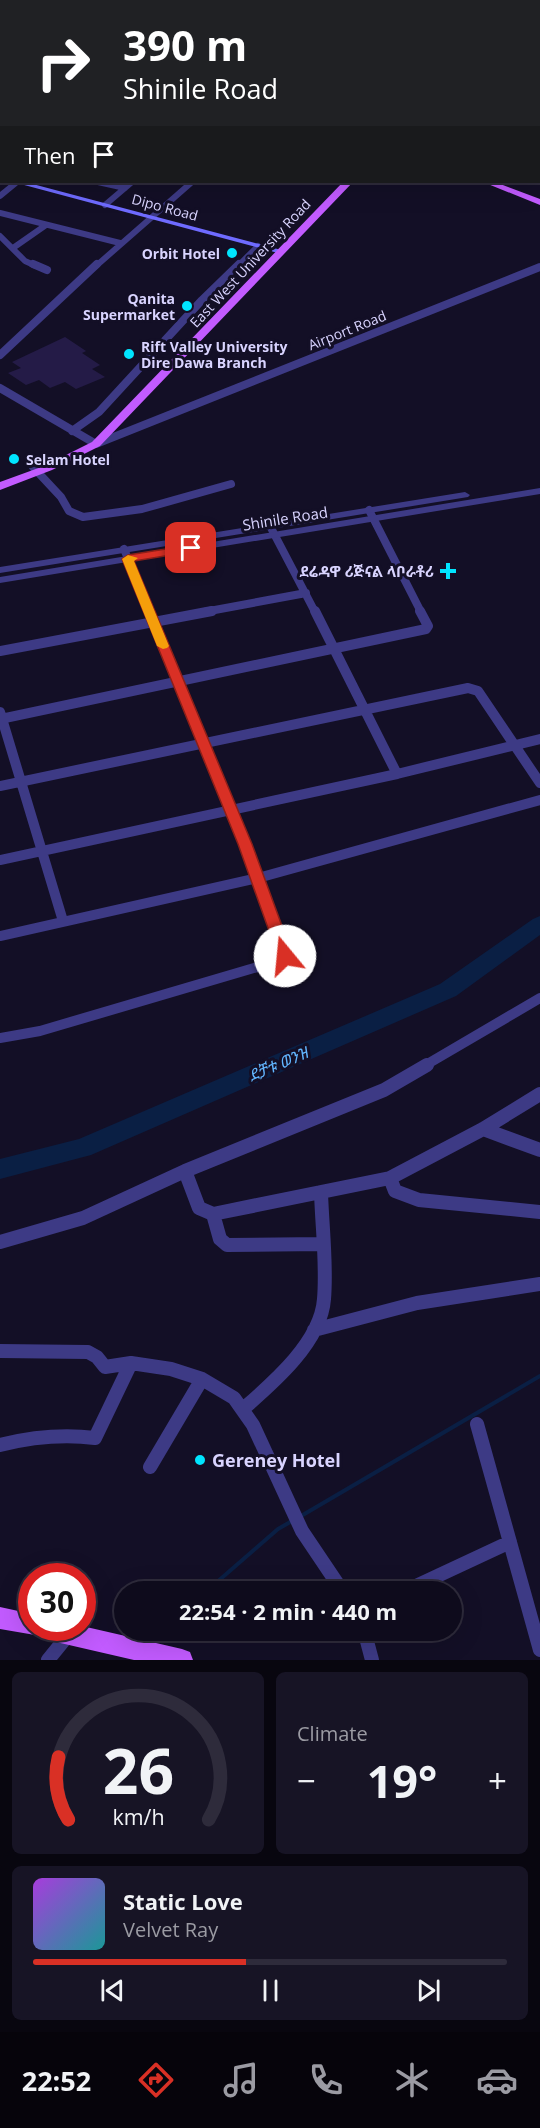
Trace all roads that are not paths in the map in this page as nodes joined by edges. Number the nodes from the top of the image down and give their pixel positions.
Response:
1 (242, 0) edge
2 (259, 0) edge
3 (16, 183) edge
4 (21, 183) edge
5 (102, 183) edge
6 (131, 183) edge
7 (191, 183) edge
8 (335, 183) edge
9 (347, 183) edge
10 (491, 183) edge
11 (505, 183) edge
12 (125, 188) junction
13 (0, 196) edge
14 (540, 196) edge
15 (540, 202) edge
16 (105, 205) junction
17 (0, 213) edge
18 (151, 217) junction
19 (46, 225) junction
20 (0, 236) edge
21 (120, 243) junction
22 (258, 246) junction
23 (14, 248) junction
24 (276, 250) junction
25 (540, 267) edge
26 (47, 270) dead end
27 (0, 355) edge
28 (0, 388) edge
29 (72, 431) junction
30 (92, 442) junction
31 (35, 470) junction
32 (0, 480) edge
33 (540, 483) edge
34 (231, 484) dead end
35 (0, 486) edge
36 (540, 491) edge
37 (371, 514) junction
38 (273, 530) junction
39 (126, 554) junction
40 (0, 570) edge
41 (0, 580) edge
42 (306, 593) junction
43 (153, 621) junction
44 (334, 648) junction
45 (0, 651) edge
46 (177, 681) junction
47 (366, 709) junction
48 (1, 716) edge
49 (540, 739) edge
50 (204, 744) junction
51 (513, 744) junction
52 (397, 774) junction
53 (23, 781) junction
54 (540, 783) edge
55 (0, 786) edge
56 (540, 800) edge
57 (231, 810) junction
58 (41, 851) junction
59 (0, 860) edge
60 (258, 878) junction
61 (63, 921) junction
62 (0, 936) edge
63 (540, 998) edge
64 (0, 1038) edge
65 (540, 1094) edge
66 (483, 1129) junction
67 (540, 1150) edge
68 (185, 1171) junction
69 (390, 1178) junction
70 (321, 1192) junction
71 (540, 1212) edge
72 (213, 1214) junction
73 (0, 1242) edge
74 (322, 1244) junction
75 (540, 1284) edge
76 (314, 1330) junction
77 (0, 1351) edge
78 (131, 1363) junction
79 (202, 1379) junction
80 (243, 1409) junction
81 (477, 1424) dead end
82 (0, 1445) edge
83 (150, 1467) dead end
84 (510, 1542) junction
85 (336, 1581) edge
86 (427, 1581) edge
87 (0, 1618) edge
88 (18, 1622) edge
89 (96, 1639) edge
90 (63, 1641) edge
91 (367, 1641) edge
92 (540, 1650) edge
93 (48, 1660) edge
94 (182, 1660) edge
95 (372, 1660) edge

1 - 2 street
3 - 13 street
4 - 16 main road, Dipo Road
5 - 12 street
6 - 12 street
7 - 18 street
8 - 24 main road, East West University Road
9 - 24 main road, East West University Road
10 - 15 main road
11 - 14 main road
12 - 16 street
16 - 18 main road, Dipo Road
17 - 19 street
18 - 21 street
18 - 22 main road, Dipo Road
19 - 21 street
19 - 23 street
20 - 23 street
21 - 27 street
22 - 24 main road, Dipo Road
22 - 29 street
23 - 26 street
24 - 30 main road, East West University Road
25 - 30 street, Airport Road
28 - 29 street
29 - 30 street
30 - 31 main road, East West University Road
31 - 32 main road, East West University Road
31 - 34 street
31 - 35 main road, East West University Road
33 - 37 street, Shinile Road
36 - 37 street, Shinile Road
37 - 38 street, Shinile Road
37 - 44 street
38 - 39 street, Shinile Road
38 - 42 street
39 - 40 street, Shinile Road
39 - 41 street, Shinile Road
39 - 43 street
42 - 43 street
42 - 44 street
43 - 45 street
43 - 46 street
44 - 46 street
44 - 47 street
46 - 48 street
46 - 50 street
47 - 50 street
47 - 51 street
47 - 52 street
48 - 53 street
49 - 51 street
50 - 53 street
50 - 57 street
51 - 52 street
51 - 54 street
52 - 57 street
53 - 55 street
53 - 58 street
56 - 60 street
57 - 58 street
57 - 60 street
58 - 59 street
58 - 61 street
60 - 61 street
60 - 64 street
61 - 62 street
63 - 68 street
65 - 66 street
66 - 67 street
66 - 69 street
68 - 72 street
68 - 73 street
69 - 70 street
69 - 71 street
70 - 72 street
70 - 74 street
72 - 74 street
74 - 76 street
75 - 76 street
76 - 80 street
77 - 78 street
78 - 79 street
78 - 82 street
79 - 80 street
79 - 83 street
80 - 85 street
81 - 84 street
84 - 86 street
84 - 92 street
87 - 88 main road
89 - 94 main road
90 - 93 street
91 - 95 street

